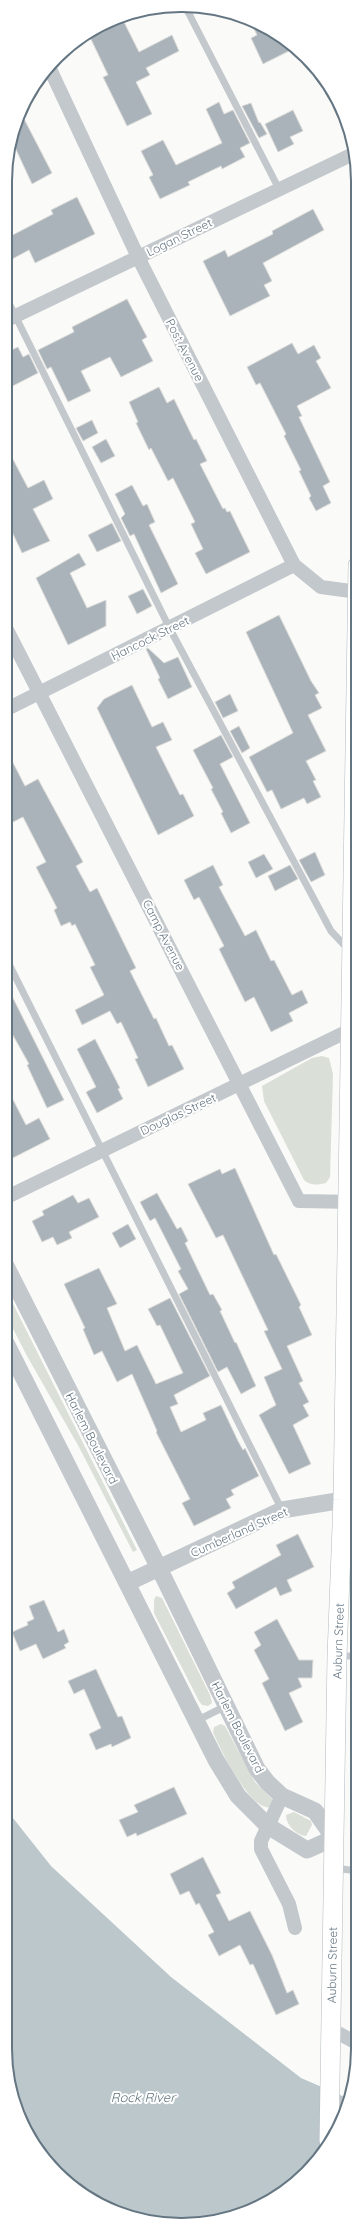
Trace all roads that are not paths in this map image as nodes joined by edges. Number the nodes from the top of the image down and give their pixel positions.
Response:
1 (188, 12) edge
2 (52, 73) edge
3 (349, 156) edge
4 (279, 189) junction
5 (138, 256) junction
6 (12, 319) edge
7 (12, 321) edge
8 (294, 565) junction
9 (351, 591) edge
10 (170, 629) junction
11 (12, 639) edge
12 (40, 692) junction
13 (12, 706) edge
14 (351, 952) edge
15 (12, 970) edge
16 (351, 1041) edge
17 (240, 1085) junction
18 (102, 1150) junction
19 (12, 1195) edge
20 (351, 1202) edge
21 (351, 1238) edge
22 (12, 1278) edge
23 (12, 1355) edge
24 (350, 1500) edge
25 (282, 1510) junction
26 (159, 1568) junction
27 (127, 1583) junction
28 (337, 1656) junction
29 (351, 1656) edge
30 (227, 1706) junction
31 (196, 1721) junction
32 (282, 1796) junction
33 (268, 1826) junction
34 (334, 1838) junction
35 (334, 1868) junction
36 (351, 1870) edge
37 (295, 1928) dead end
38 (331, 2029) junction
39 (351, 2040) edge
40 (330, 2130) edge

1 - 4 lane
2 - 5 street, Post Avenue
3 - 4 street, Logan Street
4 - 5 street, Logan Street
5 - 6 street, Logan Street
5 - 8 street, Post Avenue
7 - 10 lane
8 - 9 street, Post Avenue
8 - 10 street, Hancock Street
10 - 12 street, Hancock Street
10 - 14 lane
11 - 12 street, Camp Avenue
12 - 13 street, Hancock Street
12 - 17 street, Camp Avenue
15 - 18 lane
16 - 17 street, Douglas Street
17 - 18 street, Douglas Street
17 - 20 street, Camp Avenue
18 - 19 street, Douglas Street
18 - 25 lane
21 - 24 main road, Auburn Street
22 - 26 street, Harlem Boulevard
23 - 27 street
24 - 25 street, Cumberland Street
24 - 28 main road, Auburn Street
25 - 26 street, Cumberland Street
26 - 27 street, Cumberland Street
26 - 30 street, Harlem Boulevard
27 - 31 street
28 - 29 lane
28 - 34 main road, Auburn Street
30 - 31 lane
30 - 32 street, Harlem Boulevard
31 - 33 street
32 - 33 street
32 - 34 street, Harlem Boulevard
33 - 34 street
33 - 37 street
34 - 35 main road, Auburn Street
35 - 36 lane
35 - 38 main road, Auburn Street
38 - 39 street
38 - 40 main road, Auburn Street

